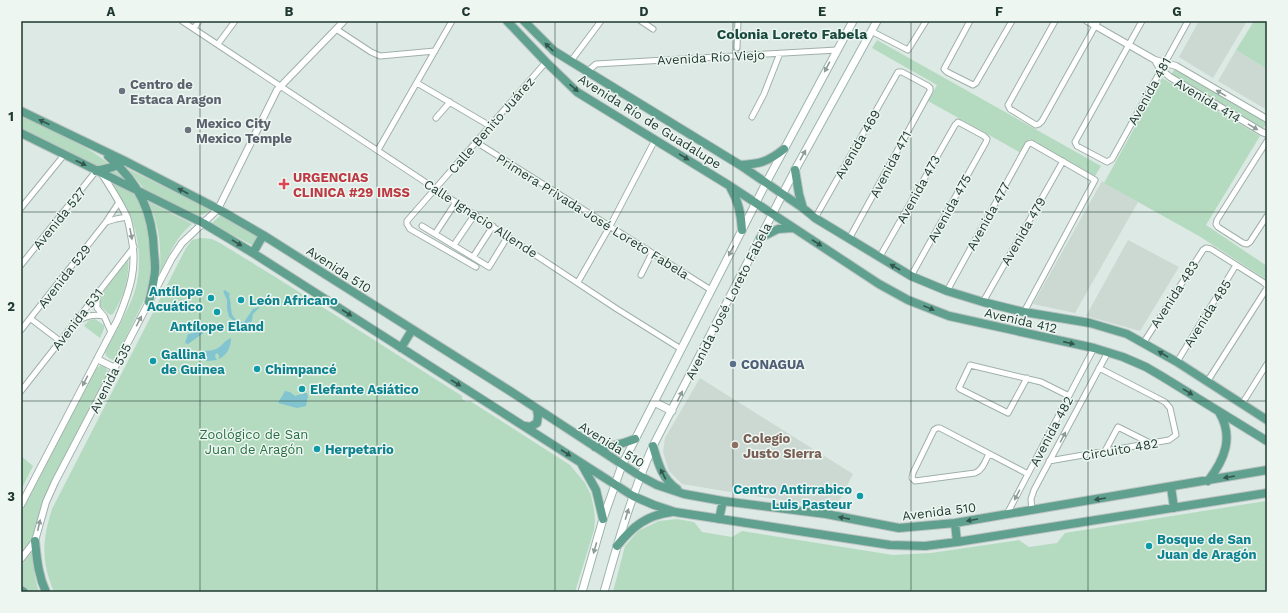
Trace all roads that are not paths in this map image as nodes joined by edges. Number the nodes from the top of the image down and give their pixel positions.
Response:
1 (182, 21) edge
2 (199, 21) edge
3 (235, 21) edge
4 (344, 21) edge
5 (452, 21) edge
6 (507, 21) edge
7 (524, 21) edge
8 (602, 21) edge
9 (641, 21) edge
10 (738, 21) edge
11 (853, 21) edge
12 (877, 21) edge
13 (926, 21) edge
14 (970, 21) edge
15 (1012, 21) edge
16 (1055, 21) edge
17 (1087, 21) edge
18 (1142, 21) edge
19 (1188, 21) edge
20 (1097, 23) edge
21 (194, 28) junction
22 (336, 29) junction
23 (653, 29) dead end
24 (871, 30) junction
25 (218, 44) junction
26 (1129, 45) junction
27 (737, 48) dead end
28 (837, 50) junction
29 (435, 51) junction
30 (780, 53) junction
31 (1155, 60) junction
32 (546, 62) junction
33 (571, 62) junction
34 (1165, 62) junction
35 (1160, 69) junction
36 (899, 71) joint
37 (588, 72) junction
38 (417, 83) junction
39 (280, 86) junction
40 (450, 102) junction
41 (21, 111) edge
42 (752, 117) dead end
43 (436, 118) dead end
44 (1267, 119) edge
45 (490, 126) junction
46 (22, 134) edge
47 (1267, 134) edge
48 (987, 139) joint
49 (655, 140) junction
50 (1267, 140) edge
51 (476, 142) junction
52 (784, 149) junction
53 (378, 150) junction
54 (64, 155) junction
55 (1063, 161) junction
56 (121, 163) junction
57 (740, 165) junction
58 (795, 170) junction
59 (99, 173) junction
60 (766, 183) junction
61 (730, 186) junction
62 (436, 188) junction
63 (139, 190) junction
64 (783, 194) junction
65 (119, 202) junction
66 (456, 202) junction
67 (755, 203) junction
68 (21, 208) edge
69 (802, 208) junction
70 (218, 209) junction
71 (475, 214) junction
72 (773, 214) junction
73 (1267, 216) edge
74 (127, 217) junction
75 (815, 218) junction
76 (106, 222) junction
77 (203, 223) junction
78 (422, 226) dead end
79 (493, 226) junction
80 (610, 226) junction
81 (794, 228) junction
82 (742, 230) junction
83 (435, 234) junction
84 (263, 235) junction
85 (508, 236) junction
86 (760, 238) junction
87 (849, 239) junction
88 (454, 245) junction
89 (134, 247) junction
90 (253, 253) junction
91 (652, 253) junction
92 (473, 257) junction
93 (879, 258) junction
94 (21, 265) edge
95 (1236, 265) junction
96 (476, 267) dead end
97 (642, 275) dead end
98 (911, 276) junction
99 (578, 282) junction
100 (1266, 286) edge
101 (711, 290) junction
102 (947, 291) junction
103 (97, 294) junction
104 (149, 302) junction
105 (983, 302) junction
106 (1024, 312) junction
107 (104, 316) junction
108 (31, 318) junction
109 (74, 324) junction
110 (21, 330) edge
111 (412, 330) junction
112 (111, 332) junction
113 (60, 341) junction
114 (1144, 342) junction
115 (401, 348) junction
116 (1094, 348) junction
117 (681, 349) junction
118 (1108, 352) junction
119 (96, 359) junction
120 (1176, 362) junction
121 (1267, 364) edge
122 (115, 368) junction
123 (1099, 368) junction
124 (1027, 378) junction
125 (1208, 382) junction
126 (21, 390) edge
127 (1069, 396) junction
128 (654, 402) junction
129 (1242, 404) junction
130 (538, 410) junction
131 (672, 411) junction
132 (1218, 411) junction
133 (1267, 420) edge
134 (525, 426) junction
135 (634, 438) junction
136 (1267, 441) edge
137 (1150, 444) junction
138 (654, 446) junction
139 (594, 447) junction
140 (1105, 451) junction
141 (989, 454) junction
142 (1050, 461) junction
143 (581, 462) junction
144 (622, 465) junction
145 (1267, 470) edge
146 (1028, 474) junction
147 (640, 476) junction
148 (1208, 481) junction
149 (614, 484) junction
150 (1171, 487) junction
151 (1267, 493) edge
152 (684, 494) junction
153 (633, 496) junction
154 (723, 501) junction
155 (21, 505) edge
156 (1174, 508) junction
157 (1032, 510) junction
158 (675, 512) junction
159 (1007, 514) junction
160 (603, 519) junction
161 (719, 519) junction
162 (955, 523) junction
163 (35, 541) junction
164 (957, 542) junction
165 (617, 546) junction
166 (21, 559) edge
167 (21, 590) edge
168 (24, 592) edge
169 (46, 592) edge
170 (582, 592) edge
171 (604, 592) edge

1 - 21 street, Calle Ignacio Allende
2 - 21 street
3 - 25 street
4 - 22 street
5 - 29 street
6 - 32 main road, Avenida Río de Guadalupe
33 -> 7 main road, Avenida Río de Guadalupe
8 - 33 street
9 - 23 street
10 - 27 street
11 - 28 main road, Avenida José Loreto Fabela
12 - 24 main road, Avenida José Loreto Fabela
13 - 24 street
14 - 15 street
16 - 20 street
17 - 20 street, Avenida 414
18 - 26 street
19 - 34 street, Avenida 481
20 - 26 street, Avenida 414
21 - 25 street, Calle Ignacio Allende
22 - 29 street
22 - 39 street
58 -> 24 main road, Avenida José Loreto Fabela
25 - 39 street, Calle Ignacio Allende
26 - 31 street, Avenida 414
26 - 35 street, Avenida 481
28 - 30 street, Avenida Río Viejo
28 -> 52 main road, Avenida José Loreto Fabela
29 - 38 street
30 - 37 street, Avenida Río Viejo
30 - 42 street
31 - 34 street, Avenida 414
31 - 35 street, Avenida 414
32 - 45 street, Calle Benito Juárez
32 -> 49 main road, Avenida Río de Guadalupe
33 - 37 main road, Avenida Río de Guadalupe
34 - 35 street, Avenida 481
44 -> 34 street, Avenida 414
35 -> 47 street, Avenida 414
36 - 75 street, Avenida 469
36 - 87 street, Avenida 471
37 - 57 main road, Avenida Río de Guadalupe
38 - 40 street
38 - 53 street
39 - 53 street, Calle Ignacio Allende
39 - 70 street
40 - 43 street
40 - 45 street
56 -> 41 main road
45 - 51 street, Calle Benito Juárez
46 - 54 main road
48 - 93 street, Avenida 473
48 - 98 street, Avenida 475
49 -> 61 main road, Avenida Río de Guadalupe
49 - 80 street
50 - 73 street
51 - 62 street, Calle Benito Juárez
51 - 80 street, Primera Privada José Loreto Fabela
52 - 57 main road
52 - 60 main road, Avenida José Loreto Fabela
53 - 62 street, Calle Ignacio Allende
54 -> 59 main road
54 - 68 street
55 - 102 street, Avenida 477
55 - 105 street, Avenida 479
55 - 106 street
56 - 59 main road
56 - 63 main road
70 -> 56 main road, Avenida 510
57 - 60 main road, Avenida Río de Guadalupe
58 - 64 main road, Avenida José Loreto Fabela
58 - 69 main road
59 - 63 main road
59 - 65 street, Avenida 535
59 - 94 street, Avenida 527
60 - 64 main road, Avenida Río de Guadalupe
60 - 67 main road, Avenida José Loreto Fabela
61 - 67 main road, Avenida Río de Guadalupe
61 - 82 main road
62 - 66 street, Calle Ignacio Allende
62 - 96 street, Calle Benito Juárez
63 - 77 main road
63 - 104 main road
64 - 69 main road, Avenida 412
64 - 72 main road, Avenida José Loreto Fabela
65 - 74 street, Avenida 535
65 - 76 street, Avenida 529
66 - 71 street, Calle Ignacio Allende
66 - 83 street
67 - 72 main road, Avenida Río de Guadalupe
67 - 82 main road, Avenida José Loreto Fabela
69 - 75 main road, Avenida 412
70 - 77 street, Avenida 535
70 - 84 main road, Avenida 510
71 - 79 street, Calle Ignacio Allende
71 - 88 street
72 - 81 main road, Avenida 412
72 - 86 main road, Avenida José Loreto Fabela
74 - 76 street
74 -> 89 street, Avenida 535
75 - 87 main road, Avenida 412
76 - 108 street, Avenida 529
77 -> 90 main road
77 - 104 street, Avenida 535
78 - 83 street
79 - 85 street, Calle Ignacio Allende
79 - 92 street
80 - 91 street, Primera Privada José Loreto Fabela
80 - 99 street
81 - 86 main road
81 -> 116 main road, Avenida 412
82 -> 101 main road, Avenida José Loreto Fabela
83 - 88 street
84 - 90 main road
84 - 111 main road, Avenida 510
85 - 92 street
85 - 99 street, Calle Ignacio Allende
131 -> 86 main road, Avenida José Loreto Fabela
87 - 93 main road, Avenida 412
88 - 92 street
89 - 103 street, Avenida 531
89 - 112 street, Avenida 535
90 -> 115 main road
91 - 97 street
91 - 101 street, Primera Privada José Loreto Fabela
98 -> 93 main road, Avenida 412
95 - 100 street
95 - 114 street, Avenida 483
95 - 120 street, Avenida 485
98 - 102 main road, Avenida 412
99 - 117 street, Calle Ignacio Allende
100 - 125 street
101 - 117 main road, Avenida José Loreto Fabela
102 - 105 main road, Avenida 412
103 - 107 street
103 - 109 street, Avenida 531
122 -> 104 street, Avenida 535
105 - 106 main road, Avenida 412
106 - 114 main road, Avenida 412
107 - 109 street
107 - 112 street
108 - 110 street, Avenida 529
108 - 113 street
109 - 113 street, Avenida 531
111 - 115 main road
111 - 130 main road, Avenida 510
112 - 119 street, Avenida 535
113 - 126 street, Avenida 531
120 -> 114 main road, Avenida 412
115 -> 134 main road
116 - 118 main road, Avenida 412
116 - 127 street, Avenida 482
117 - 128 main road, Avenida José Loreto Fabela
118 - 123 street, Avenida 482
118 -> 132 main road, Avenida 412
119 - 122 street
119 -> 155 street, Avenida 535
120 - 125 main road, Avenida 412
121 - 129 street
163 -> 122 street, Avenida 535
123 - 137 street, Circuito 482
142 -> 123 street, Avenida 482
124 - 124 street
124 - 127 street
125 - 129 main road, Avenida 412
127 - 146 street, Avenida 482
128 - 131 main road
128 - 135 main road, Avenida José Loreto Fabela
129 - 133 main road, Avenida 412
130 - 134 main road
130 - 139 main road, Avenida 510
131 - 138 main road, Avenida José Loreto Fabela
132 - 136 main road, Avenida 412
132 - 148 main road
134 -> 143 main road
135 - 139 main road
135 - 144 main road, Avenida José Loreto Fabela
137 - 140 street, Circuito 482
137 - 140 street
138 - 147 main road, Avenida José Loreto Fabela
152 -> 138 main road
139 - 144 main road, Avenida 510
140 - 142 street, Circuito 482
141 - 141 street
141 - 146 street
142 - 157 street, Avenida 482
143 - 149 main road
143 - 160 main road
144 - 147 main road, Avenida 510
144 - 149 main road, Avenida José Loreto Fabela
145 -> 148 main road, Avenida 510
146 -> 159 street, Avenida 482
147 - 152 main road, Avenida 510
147 - 153 main road, Avenida José Loreto Fabela
148 - 150 main road, Avenida 510
149 - 153 main road
149 - 160 main road, Avenida José Loreto Fabela
150 - 156 main road
150 -> 157 main road, Avenida 510
151 - 156 main road
152 - 154 main road, Avenida 510
153 - 158 main road
165 -> 153 main road, Avenida José Loreto Fabela
154 - 161 main road
162 -> 154 main road, Avenida 510
156 - 164 main road
157 - 159 main road, Avenida 510
158 - 161 main road
158 - 165 main road
159 -> 162 main road, Avenida 510
160 -> 170 main road, Avenida José Loreto Fabela
161 - 164 main road
162 - 164 main road
163 - 166 street, Avenida 535
163 - 169 main road
165 - 171 main road, Avenida José Loreto Fabela
167 - 168 main road

